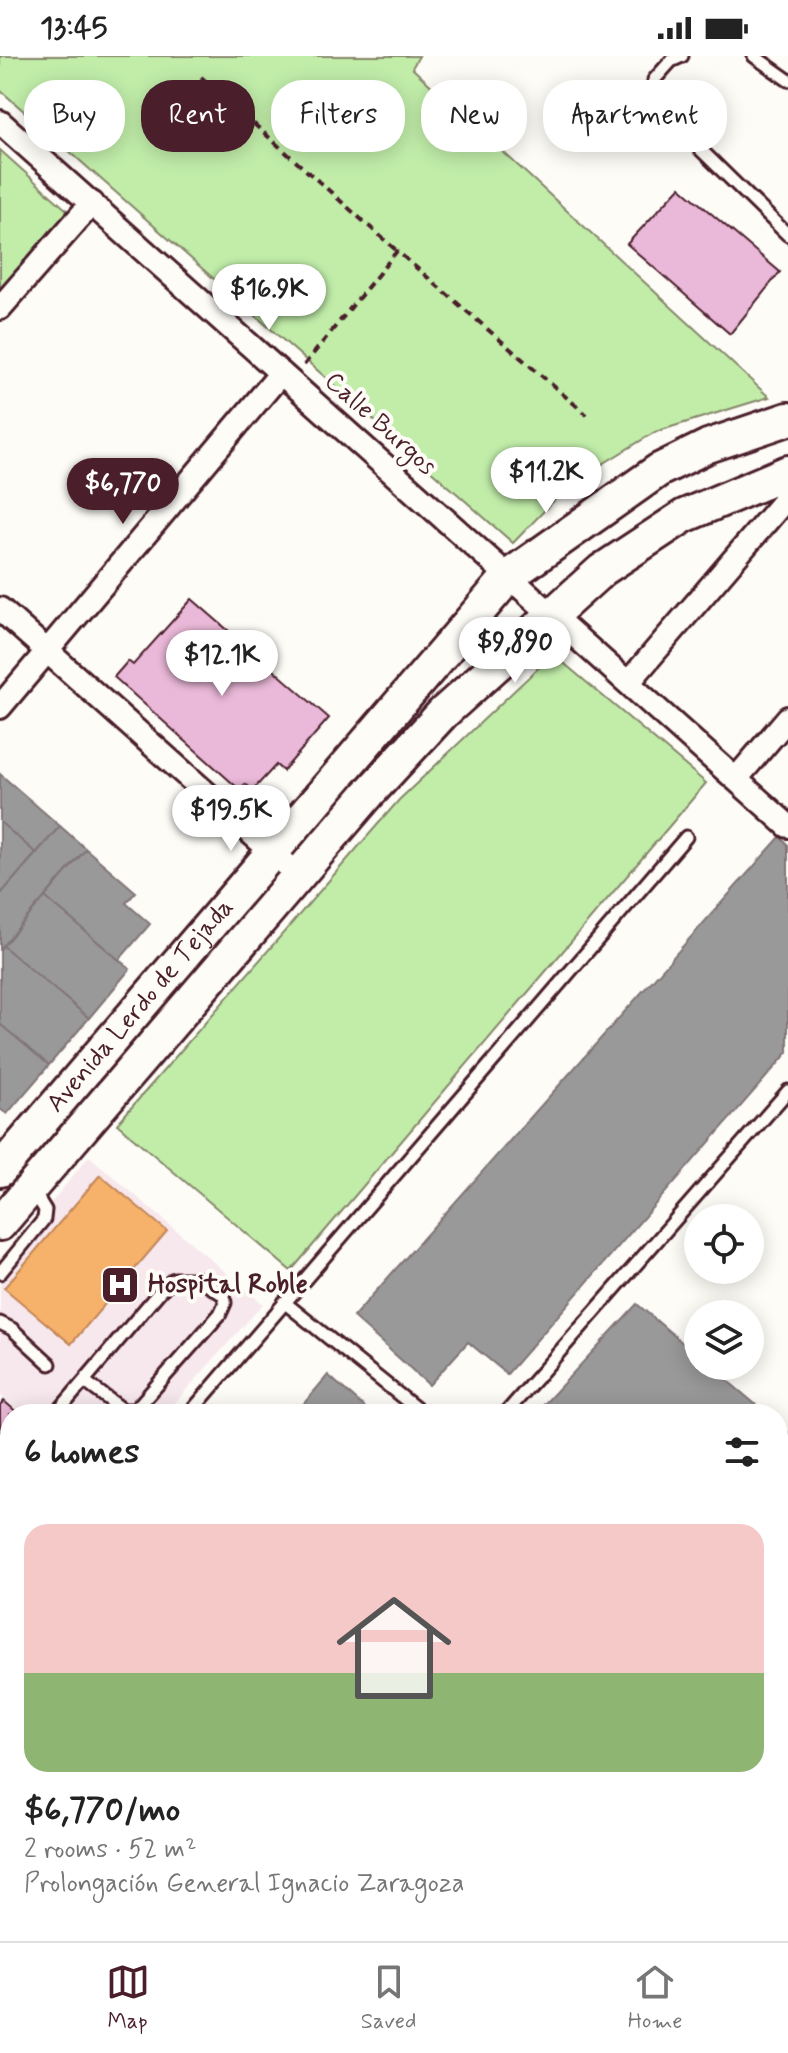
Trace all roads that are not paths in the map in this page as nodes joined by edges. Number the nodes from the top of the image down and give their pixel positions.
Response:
1 (682, 56) edge
2 (754, 56) edge
3 (788, 80) edge
4 (0, 122) edge
5 (92, 203) junction
6 (788, 235) edge
7 (0, 308) edge
8 (285, 377) junction
9 (788, 419) edge
10 (788, 472) edge
11 (788, 496) edge
12 (509, 576) junction
13 (0, 609) edge
14 (549, 614) junction
15 (47, 651) junction
16 (628, 683) junction
17 (0, 707) edge
18 (788, 718) edge
19 (736, 779) junction
20 (788, 826) edge
21 (686, 837) dead end
22 (270, 851) junction
23 (298, 875) junction
24 (788, 1091) edge
25 (0, 1170) edge
26 (31, 1188) junction
27 (0, 1224) edge
28 (0, 1273) edge
29 (284, 1302) junction
30 (0, 1323) edge
31 (50, 1364) dead end
32 (84, 1381) junction
33 (64, 1404) edge
34 (115, 1404) edge
35 (140, 1404) edge
36 (197, 1404) edge
37 (411, 1404) edge
38 (514, 1404) edge

1 - 6 lane
2 - 3 lane
4 - 5 street, Calle Burgos
5 - 7 street
5 - 8 street, Calle Burgos
8 - 12 street, Calle Burgos
8 - 15 street
9 - 12 street, Avenida Lerdo de Tejada
10 - 14 street, Avenida Lerdo de Tejada
11 - 16 street
12 - 14 street, Calle Burgos
12 - 22 street, Avenida Lerdo de Tejada
13 - 15 street
14 - 16 street, Calle Burgos
14 - 23 street, Avenida Lerdo de Tejada
15 - 17 street
15 - 22 street
16 - 19 street, Calle Burgos
18 - 19 street
19 - 20 street, Calle Burgos
21 - 29 lane
22 - 23 street
22 - 25 street, Avenida Lerdo de Tejada
23 - 26 street, Avenida Lerdo de Tejada
24 - 38 lane
26 - 27 street, Avenida Lerdo de Tejada
26 - 28 lane
29 - 36 lane
29 - 37 lane
30 - 31 lane
32 - 33 lane
32 - 34 lane
32 - 35 lane

